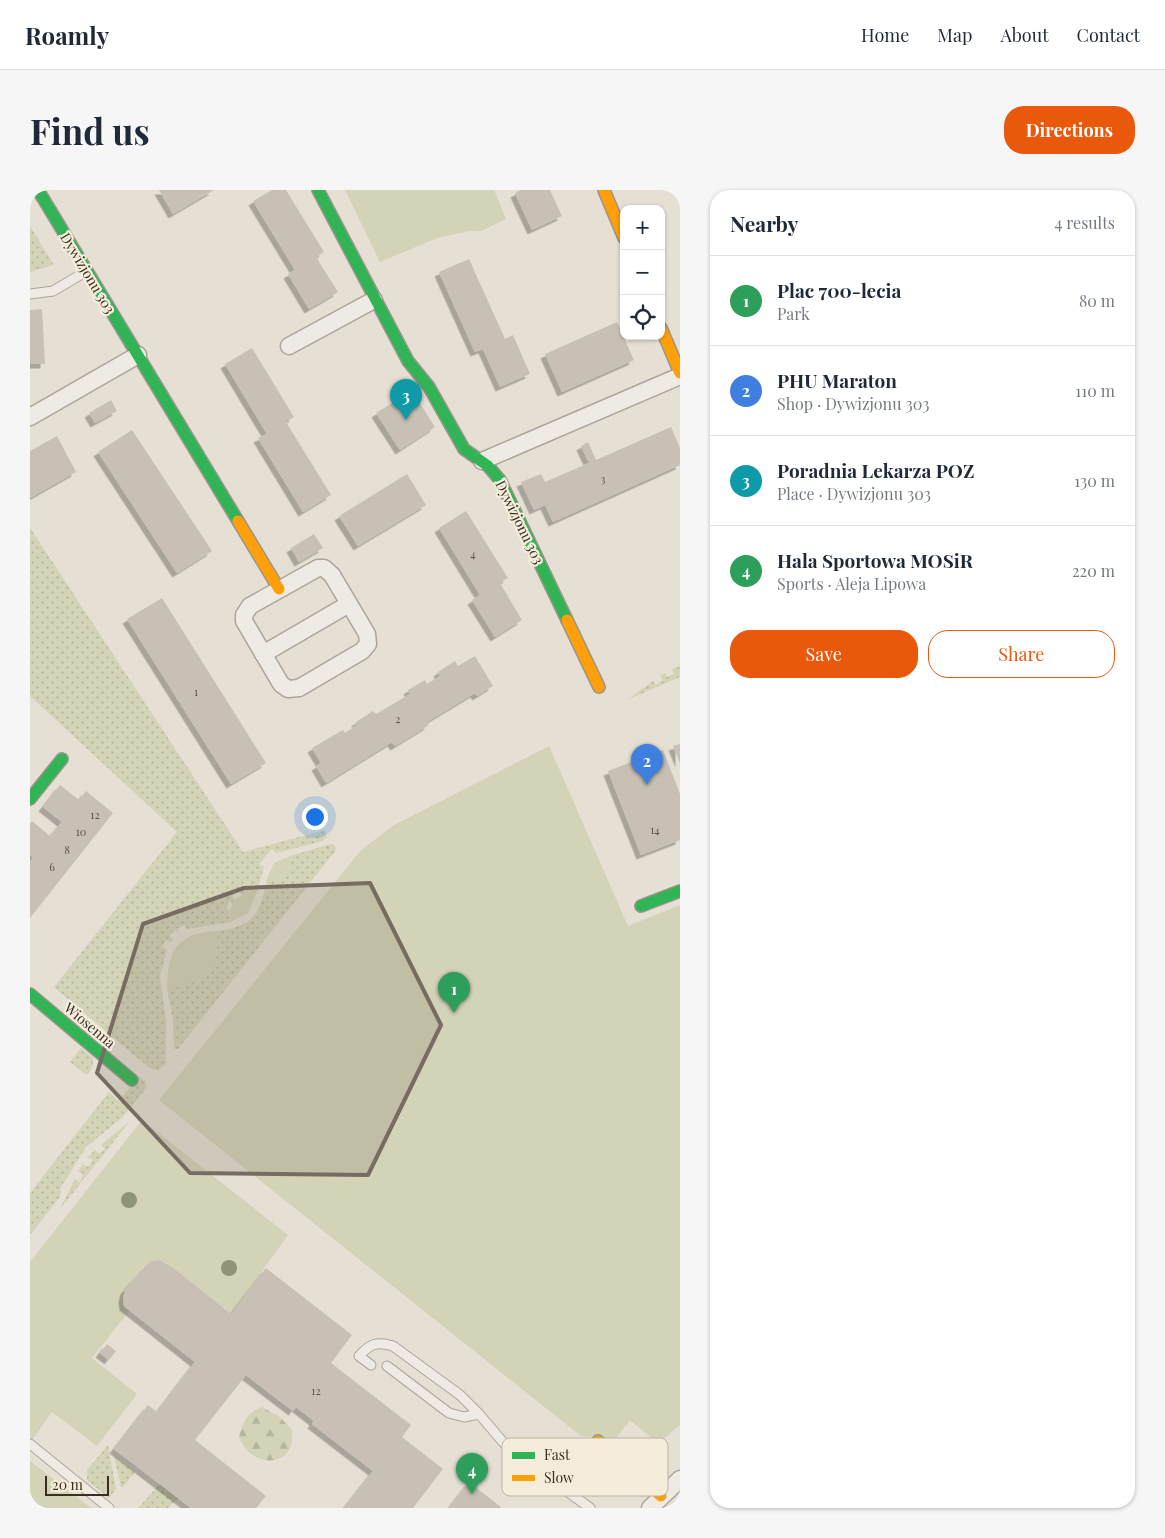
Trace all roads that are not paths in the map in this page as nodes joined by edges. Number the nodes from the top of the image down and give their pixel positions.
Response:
1 (38, 190) edge
2 (318, 190) edge
3 (604, 190) edge
4 (620, 228) edge
5 (87, 271) junction
6 (30, 294) edge
7 (374, 300) junction
8 (665, 338) edge
9 (289, 346) dead end
10 (138, 355) junction
11 (680, 375) edge
12 (30, 417) edge
13 (482, 461) junction
14 (279, 589) junction
15 (349, 604) junction
16 (263, 654) junction
17 (599, 687) dead end
18 (62, 759) dead end
19 (30, 799) edge
20 (680, 891) edge
21 (641, 906) dead end
22 (30, 994) edge
23 (132, 1080) dead end
24 (370, 1365) dead end
25 (387, 1366) dead end
26 (479, 1414) junction
27 (502, 1441) edge
28 (30, 1444) edge
29 (680, 1479) edge
30 (668, 1490) edge
31 (574, 1496) edge
32 (109, 1508) edge
33 (590, 1508) edge

1 - 5 street, Dywizjonu 303
2 - 7 street, Dywizjonu 303
3 - 4 street
5 - 6 lane
5 - 10 street, Dywizjonu 303
7 - 9 street
7 - 13 street, Dywizjonu 303
8 - 11 street
10 - 12 street
10 - 14 street, Dywizjonu 303
11 - 13 street
13 - 17 street, Dywizjonu 303
14 - 15 street
14 - 16 street
15 - 16 street
15 - 16 street
18 - 19 street
20 - 21 street
22 - 23 street, Wiosenna
24 - 26 lane
25 - 26 lane
26 - 27 lane
28 - 32 lane
29 - 30 street
31 - 33 lane

